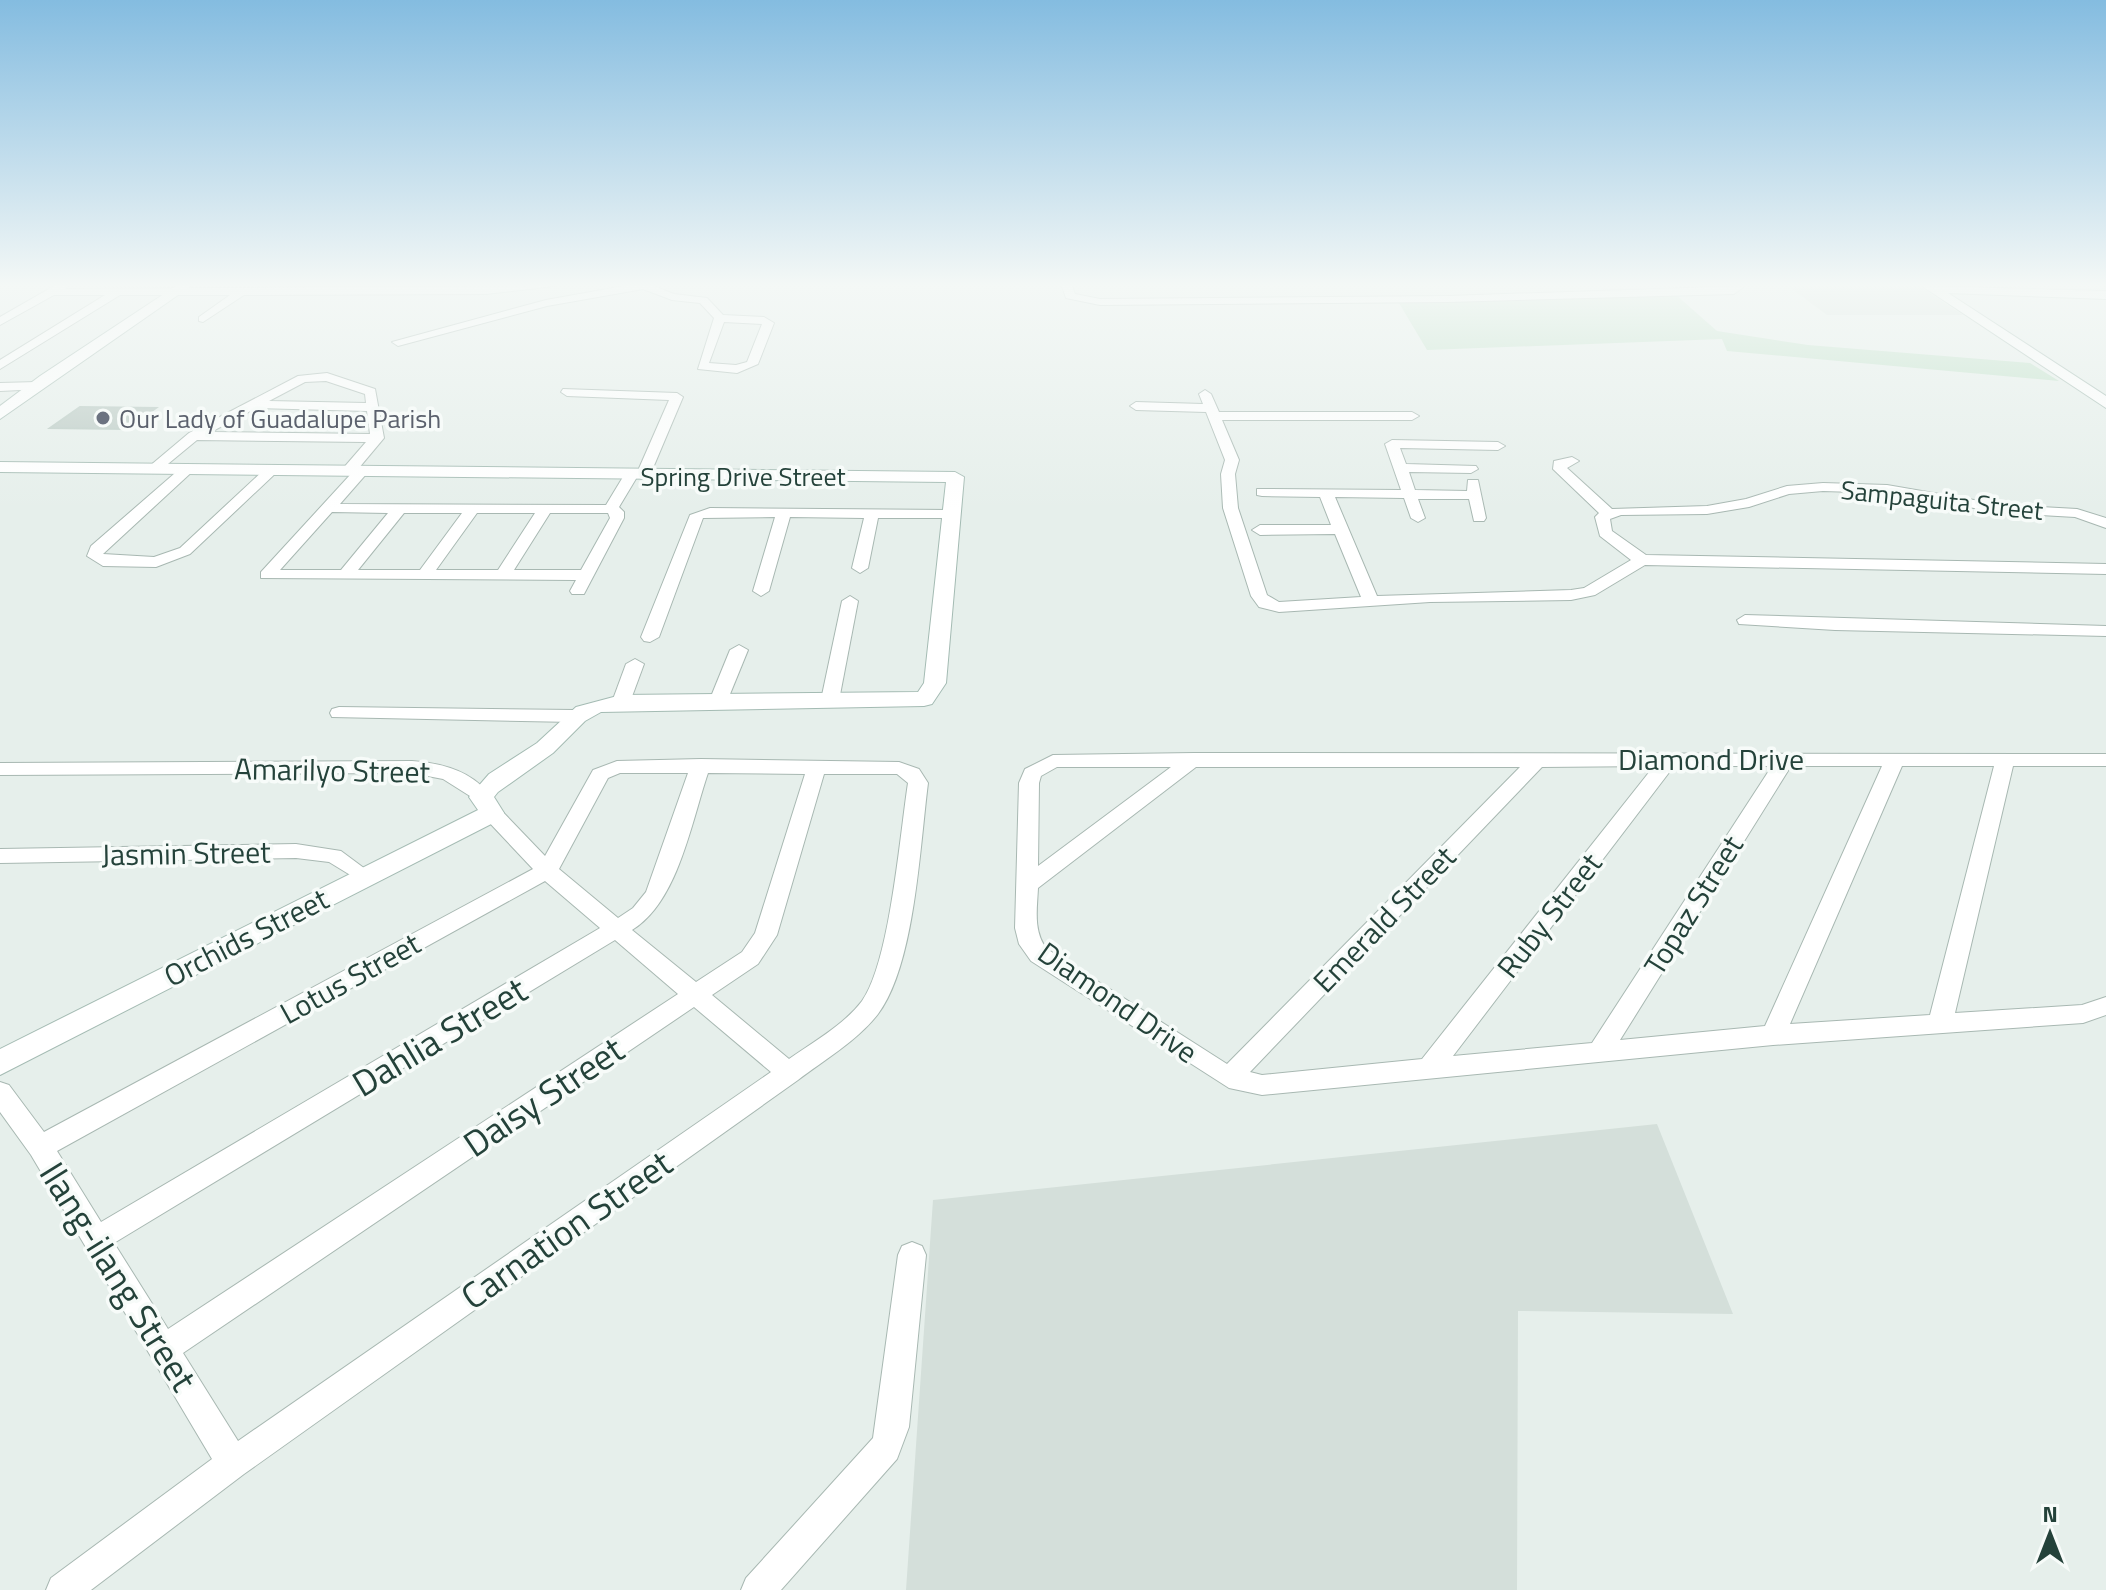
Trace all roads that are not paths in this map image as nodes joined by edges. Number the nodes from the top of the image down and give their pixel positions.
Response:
1 (75, 360) edge
2 (704, 360) edge
3 (753, 360) edge
4 (2041, 360) edge
5 (37, 386) junction
6 (0, 387) edge
7 (567, 392) dead end
8 (2106, 403) edge
9 (255, 405) junction
10 (1136, 406) dead end
11 (1209, 406) junction
12 (371, 407) junction
13 (0, 414) edge
14 (1412, 416) dead end
15 (194, 436) junction
16 (377, 438) junction
17 (1469, 446) junction
18 (1498, 446) dead end
19 (1572, 461) dead end
20 (0, 467) edge
21 (1398, 468) junction
22 (1471, 469) junction
23 (152, 470) junction
24 (187, 470) junction
25 (271, 471) junction
26 (354, 472) junction
27 (637, 475) junction
28 (1262, 492) dead end
29 (1325, 492) junction
30 (1406, 493) junction
31 (1474, 495) junction
32 (328, 508) junction
33 (400, 508) junction
34 (472, 509) junction
35 (545, 509) junction
36 (611, 509) junction
37 (784, 512) junction
38 (872, 513) junction
39 (950, 514) junction
40 (1609, 514) junction
41 (1418, 518) dead end
42 (1479, 518) dead end
43 (2106, 523) edge
44 (1339, 529) junction
45 (1260, 530) dead end
46 (1642, 560) junction
47 (860, 568) dead end
48 (2106, 569) edge
49 (346, 575) junction
50 (425, 575) junction
51 (503, 575) junction
52 (586, 575) junction
53 (578, 591) dead end
54 (761, 591) dead end
55 (1371, 600) junction
56 (850, 601) dead end
57 (1745, 620) dead end
58 (2106, 631) edge
59 (650, 637) dead end
60 (739, 650) dead end
61 (635, 664) dead end
62 (719, 699) junction
63 (830, 700) junction
64 (621, 702) junction
65 (339, 713) dead end
66 (574, 716) junction
67 (1194, 759) junction
68 (1538, 759) junction
69 (1670, 759) junction
70 (1786, 759) junction
71 (1895, 759) junction
72 (2005, 759) junction
73 (2106, 760) edge
74 (701, 765) junction
75 (817, 765) junction
76 (0, 769) edge
77 (487, 805) junction
78 (0, 856) edge
79 (547, 871) junction
80 (365, 877) junction
81 (1026, 886) junction
82 (616, 931) junction
83 (695, 995) junction
84 (2106, 1006) edge
85 (1940, 1024) junction
86 (1773, 1035) junction
87 (1600, 1051) junction
88 (0, 1063) edge
89 (1427, 1071) junction
90 (789, 1073) junction
91 (1229, 1078) junction
92 (0, 1092) edge
93 (40, 1147) junction
94 (97, 1239) junction
95 (912, 1255) dead end
96 (165, 1348) junction
97 (233, 1463) junction
98 (63, 1590) edge
99 (758, 1590) edge

1 - 5 street
2 - 3 street
4 - 8 street
5 - 6 street
5 - 13 street
7 - 27 street
9 - 12 street
9 - 12 street
9 - 15 street
10 - 11 street
11 - 14 street
11 - 55 street
12 - 16 street
15 - 16 street
15 - 23 street
16 - 26 street
17 - 18 street
17 - 21 street
17 - 22 street
19 - 40 street
20 - 23 street, Spring Drive Street
21 - 22 street
21 - 30 street
22 - 31 street
23 - 24 street, Spring Drive Street
24 - 25 street, Spring Drive Street
24 - 25 street
25 - 26 street, Spring Drive Street
26 - 27 street, Spring Drive Street
26 - 32 street
27 - 36 street
27 - 39 street, Spring Drive Street
28 - 29 street
29 - 30 street
29 - 44 street
30 - 31 street
30 - 41 street
31 - 42 street
32 - 33 street
32 - 49 street
33 - 34 street
33 - 49 street
34 - 35 street
34 - 50 street
35 - 36 street
35 - 51 street
36 - 52 street
37 - 38 street
37 - 54 street
37 - 59 street
38 - 39 street
38 - 47 street
39 - 63 street, Spring Drive Street
40 - 43 street, Sampaguita Street
40 - 46 street
44 - 45 street
44 - 55 street
46 - 48 street
46 - 55 street
49 - 50 street
50 - 51 street
51 - 52 street
52 - 53 street
56 - 63 street
57 - 58 street
60 - 62 street
61 - 64 street
62 - 63 street, Spring Drive Street
62 - 64 street, Spring Drive Street
64 - 66 street, Orchids Street
65 - 66 street
66 - 77 street, Orchids Street
67 - 68 street, Diamond Drive
67 - 81 street
67 - 81 street, Diamond Drive
68 - 69 street, Diamond Drive
68 - 91 street, Emerald Street
69 - 70 street, Diamond Drive
69 - 89 street, Ruby Street
70 - 71 street, Diamond Drive
70 - 87 street, Topaz Street
71 - 72 street, Diamond Drive
71 - 86 street
72 - 73 street, Diamond Drive
72 - 85 street
74 - 75 street
74 - 79 street
74 - 82 street, Dahlia Street
75 - 83 street, Daisy Street
75 - 90 street, Carnation Street
76 - 77 street, Amarilyo Street
77 - 79 street, Amarilyo Street
77 - 80 street, Orchids Street
78 - 80 street, Jasmin Street
79 - 82 street, Amarilyo Street
79 - 93 street, Lotus Street
80 - 88 street, Orchids Street
81 - 91 street, Diamond Drive
82 - 83 street, Amarilyo Street
82 - 94 street, Dahlia Street
83 - 90 street, Amarilyo Street
83 - 96 street, Daisy Street
84 - 85 street, Diamond Drive
85 - 86 street, Diamond Drive
86 - 87 street, Diamond Drive
87 - 89 street, Diamond Drive
89 - 91 street, Diamond Drive
90 - 97 street, Carnation Street
92 - 93 street, Ilang-ilang Street
93 - 94 street, Ilang-ilang Street
94 - 96 street, Ilang-ilang Street
95 - 99 street
96 - 97 street, Ilang-ilang Street
97 - 98 street, Carnation Street

